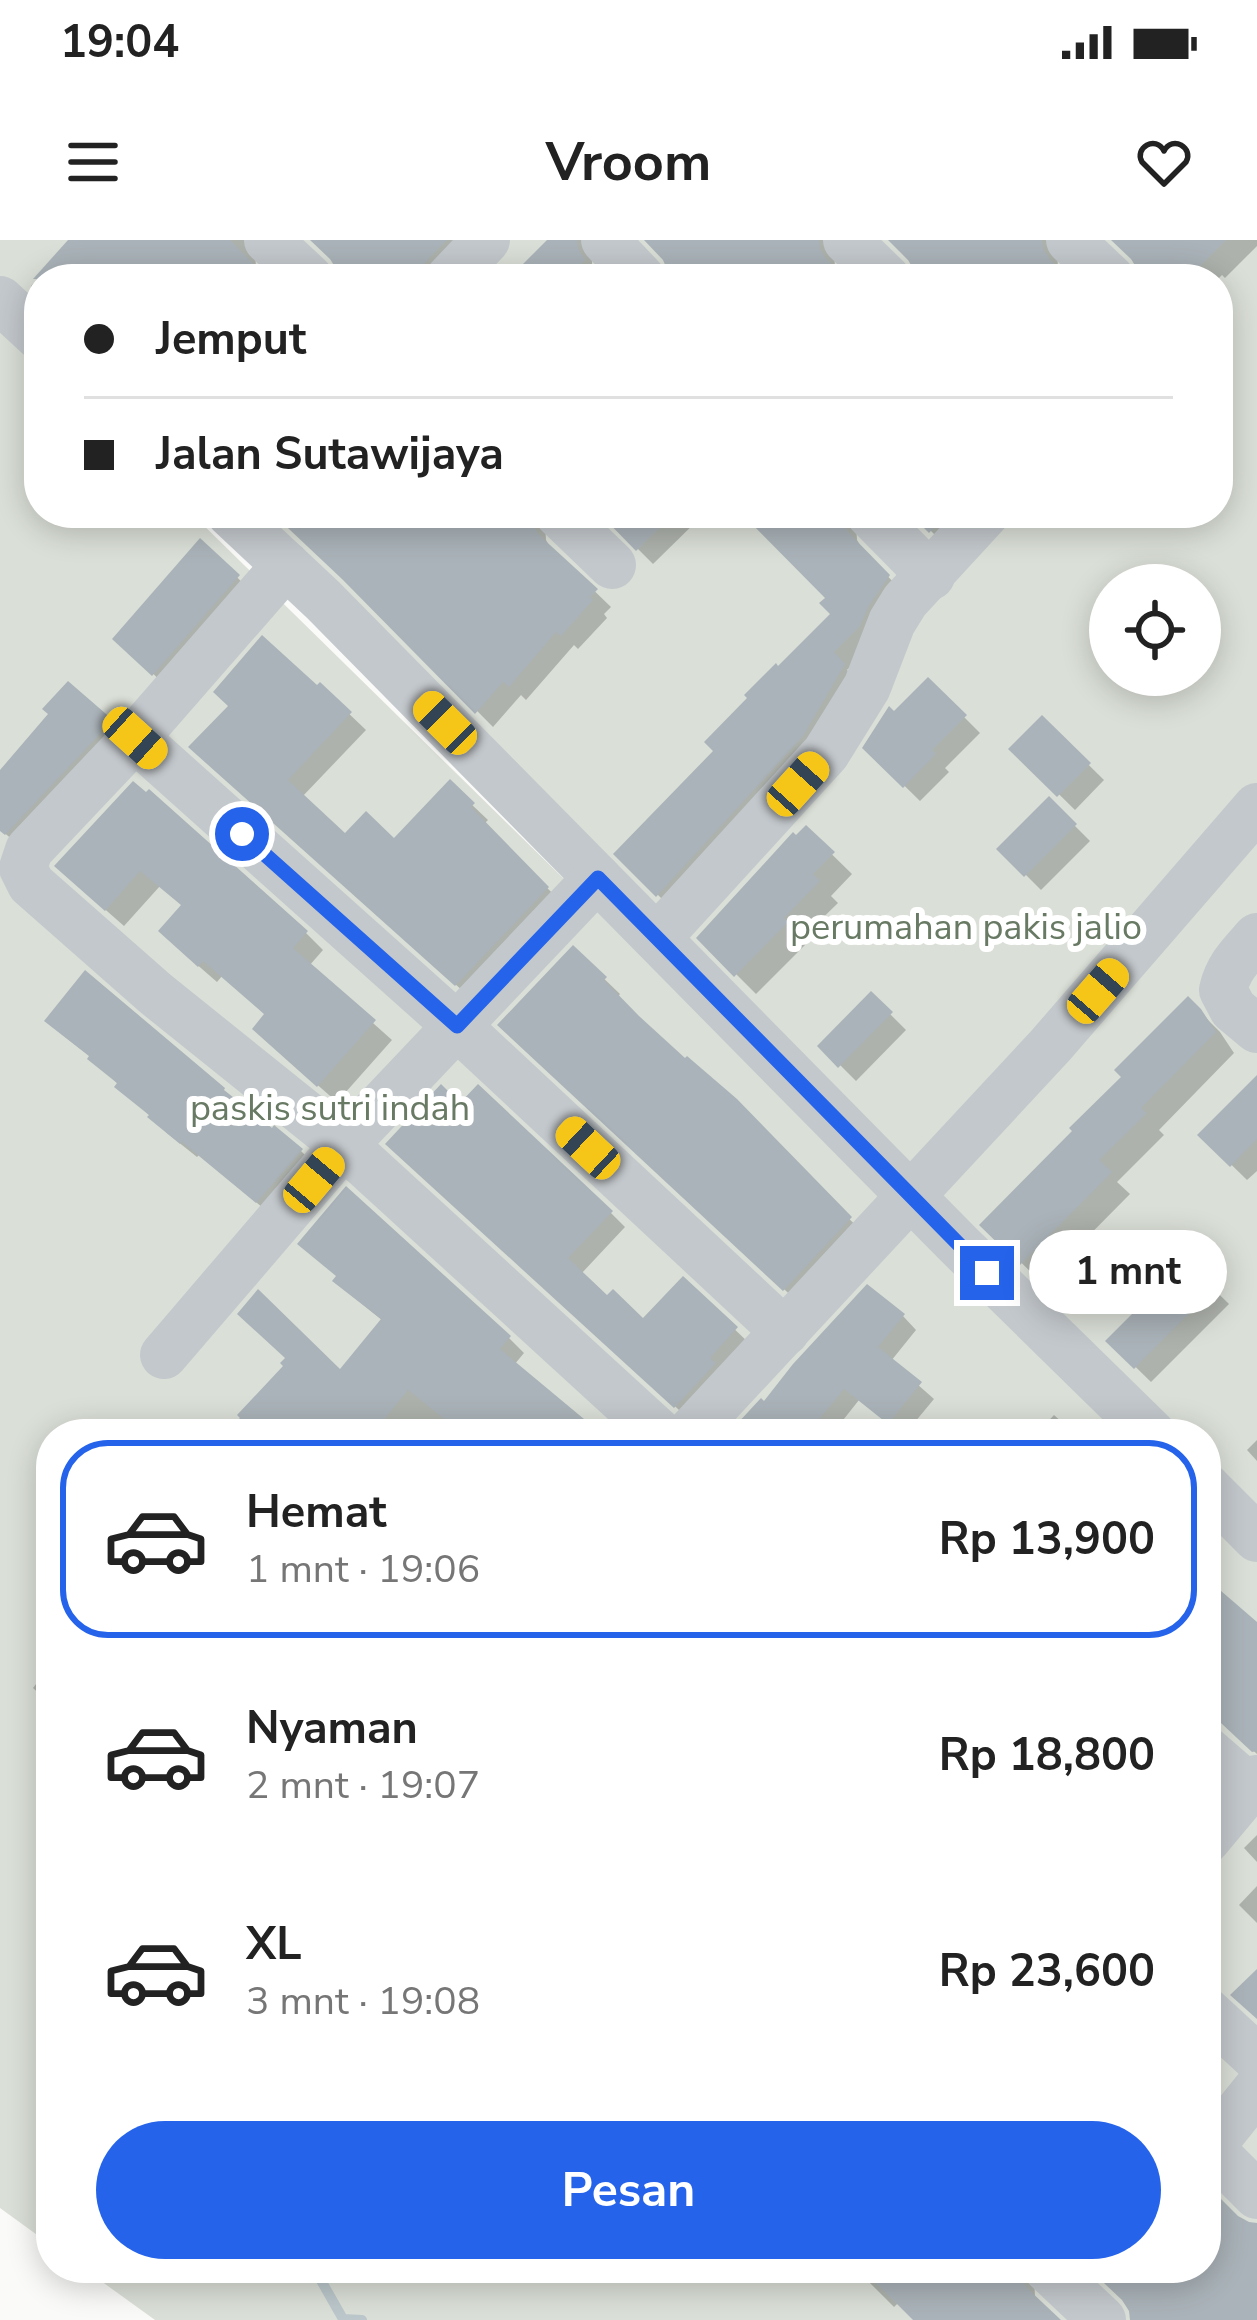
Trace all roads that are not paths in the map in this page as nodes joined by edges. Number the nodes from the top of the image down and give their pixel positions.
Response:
1 (268, 240) edge
2 (486, 240) edge
3 (604, 240) edge
4 (847, 240) edge
5 (1070, 240) edge
6 (294, 264) edge
7 (463, 264) edge
8 (628, 264) edge
9 (872, 264) edge
10 (1095, 264) edge
11 (0, 300) edge
12 (24, 322) edge
13 (246, 528) edge
14 (574, 528) edge
15 (884, 528) edge
16 (973, 528) edge
17 (286, 565) junction
18 (612, 565) dead end
19 (931, 576) junction
20 (135, 738) junction
21 (1257, 807) edge
22 (598, 878) junction
23 (1257, 937) edge
24 (657, 938) junction
25 (457, 1026) junction
26 (1257, 1029) edge
27 (344, 1145) junction
28 (911, 1196) junction
29 (785, 1332) junction
30 (164, 1355) dead end
31 (644, 1419) edge
32 (703, 1419) edge
33 (1127, 1419) edge
34 (1221, 1502) edge
35 (1257, 1538) edge
36 (1221, 1761) edge
37 (1253, 1784) edge
38 (1221, 1822) edge
39 (1221, 2025) edge
40 (1257, 2058) edge
41 (1257, 2089) edge
42 (1221, 2134) edge
43 (1221, 2159) edge
44 (1257, 2194) edge
45 (1063, 2283) edge
46 (1102, 2320) edge

1 - 6 street
2 - 7 street
3 - 8 street
4 - 9 street
5 - 10 street
11 - 12 street
13 - 17 street
14 - 18 street
15 - 19 street
16 - 19 street
17 - 20 street
17 - 22 street
19 - 24 street
20 - 25 street
20 - 27 street
21 - 28 street
22 - 24 street
22 - 25 street
23 - 26 street
24 - 28 street
25 - 27 street
25 - 29 street
27 - 30 street
27 - 31 street
28 - 29 street
28 - 33 street
29 - 32 street
34 - 35 street
36 - 37 street
37 - 38 street
39 - 40 street
41 - 42 street
43 - 44 street
45 - 46 street

